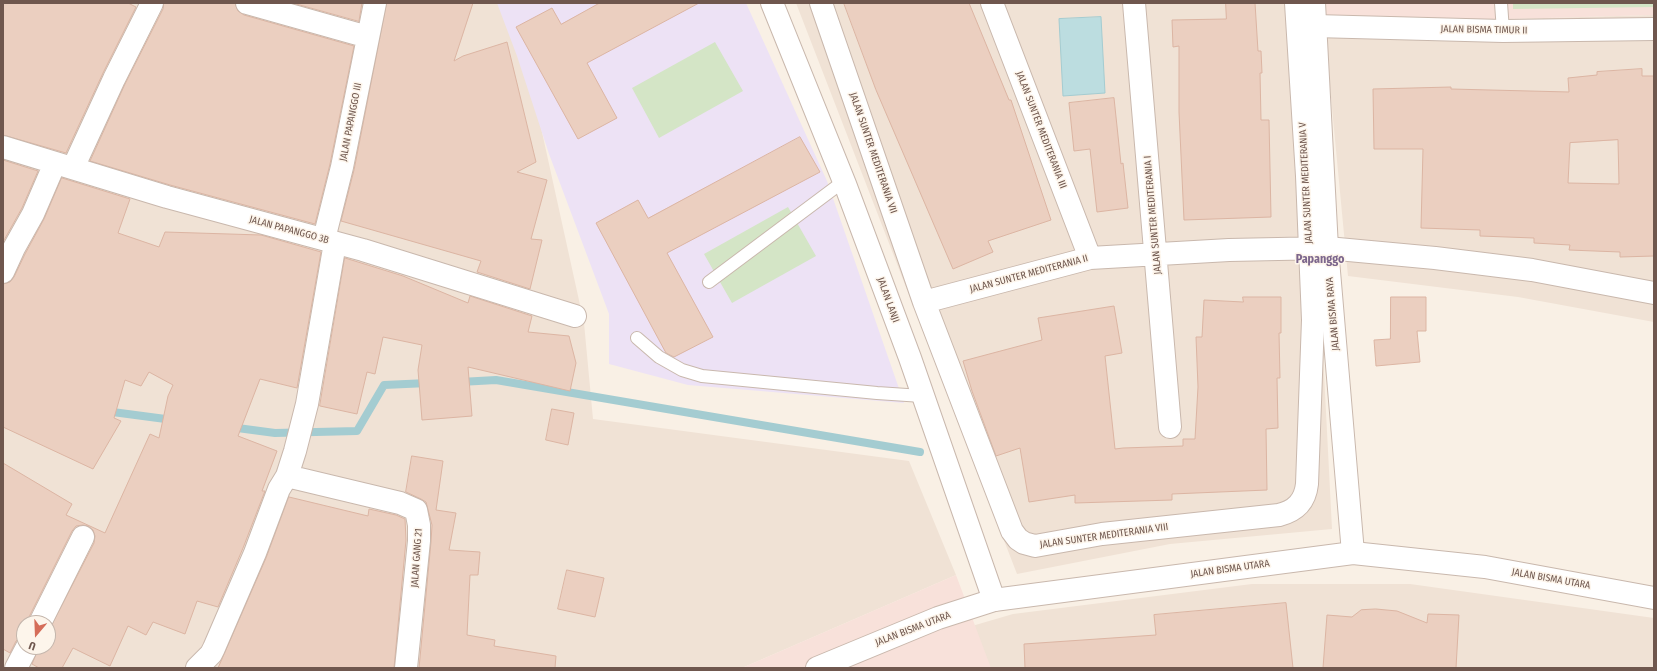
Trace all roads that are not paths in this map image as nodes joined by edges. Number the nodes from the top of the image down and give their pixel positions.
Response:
1 (152, 3) edge
2 (247, 3) edge
3 (375, 3) edge
4 (772, 3) edge
5 (822, 3) edge
6 (992, 3) edge
7 (1134, 3) edge
8 (1296, 3) edge
9 (1314, 3) edge
10 (1501, 3) edge
11 (1315, 26) junction
12 (1654, 29) edge
13 (1503, 31) junction
14 (368, 36) junction
15 (3, 147) edge
16 (64, 166) junction
17 (845, 184) junction
18 (330, 241) junction
19 (1318, 249) junction
20 (1156, 254) junction
21 (1090, 258) junction
22 (3, 272) edge
23 (709, 282) dead end
24 (1654, 293) edge
25 (924, 302) junction
26 (575, 316) dead end
27 (637, 338) dead end
28 (922, 396) junction
29 (1170, 427) dead end
30 (287, 476) junction
31 (1300, 504) joint
32 (83, 537) dead end
33 (1354, 553) junction
34 (1654, 598) edge
35 (994, 600) junction
36 (44, 615) edge
37 (23, 655) edge
38 (16, 668) edge
39 (197, 668) edge
40 (406, 668) edge
41 (817, 668) edge

1 - 16 street
2 - 14 street
3 - 14 street, JALAN PAPANGGO III
4 - 17 street, JALAN LANJI
5 - 25 street, JALAN SUNTER MEDITERANIA VII
6 - 21 street, JALAN SUNTER MEDITERANIA III
7 - 20 street, JALAN SUNTER MEDITERANIA I
8 - 19 street, JALAN SUNTER MEDITERANIA V
9 - 11 street, JALAN BISMA RAYA
10 - 13 lane
11 - 13 street, JALAN BISMA TIMUR II
11 - 19 street, JALAN BISMA RAYA
12 - 13 street, JALAN BISMA TIMUR II
14 - 18 street, JALAN PAPANGGO III
15 - 16 street, JALAN PAPANGGO 3B
16 - 18 street, JALAN PAPANGGO 3B
16 - 22 street
17 - 23 lane
17 - 28 street, JALAN LANJI
18 - 26 street, JALAN PAPANGGO 3B
18 - 30 street, JALAN PAPANGGO III
19 - 20 street, JALAN SUNTER MEDITERANIA II
19 - 24 street
19 - 31 street, JALAN SUNTER MEDITERANIA V
19 - 33 street, JALAN BISMA RAYA
20 - 21 street, JALAN SUNTER MEDITERANIA II
20 - 29 street, JALAN SUNTER MEDITERANIA I
21 - 25 street, JALAN SUNTER MEDITERANIA II
25 - 31 street, JALAN SUNTER MEDITERANIA VIII
27 - 28 lane
28 - 35 street, JALAN LANJI
30 - 39 street, JALAN PAPANGGO III
30 - 40 street, JALAN GANG 21
32 - 36 street
33 - 34 street, JALAN BISMA UTARA
33 - 35 street, JALAN BISMA UTARA
35 - 41 street, JALAN BISMA UTARA
37 - 38 street

